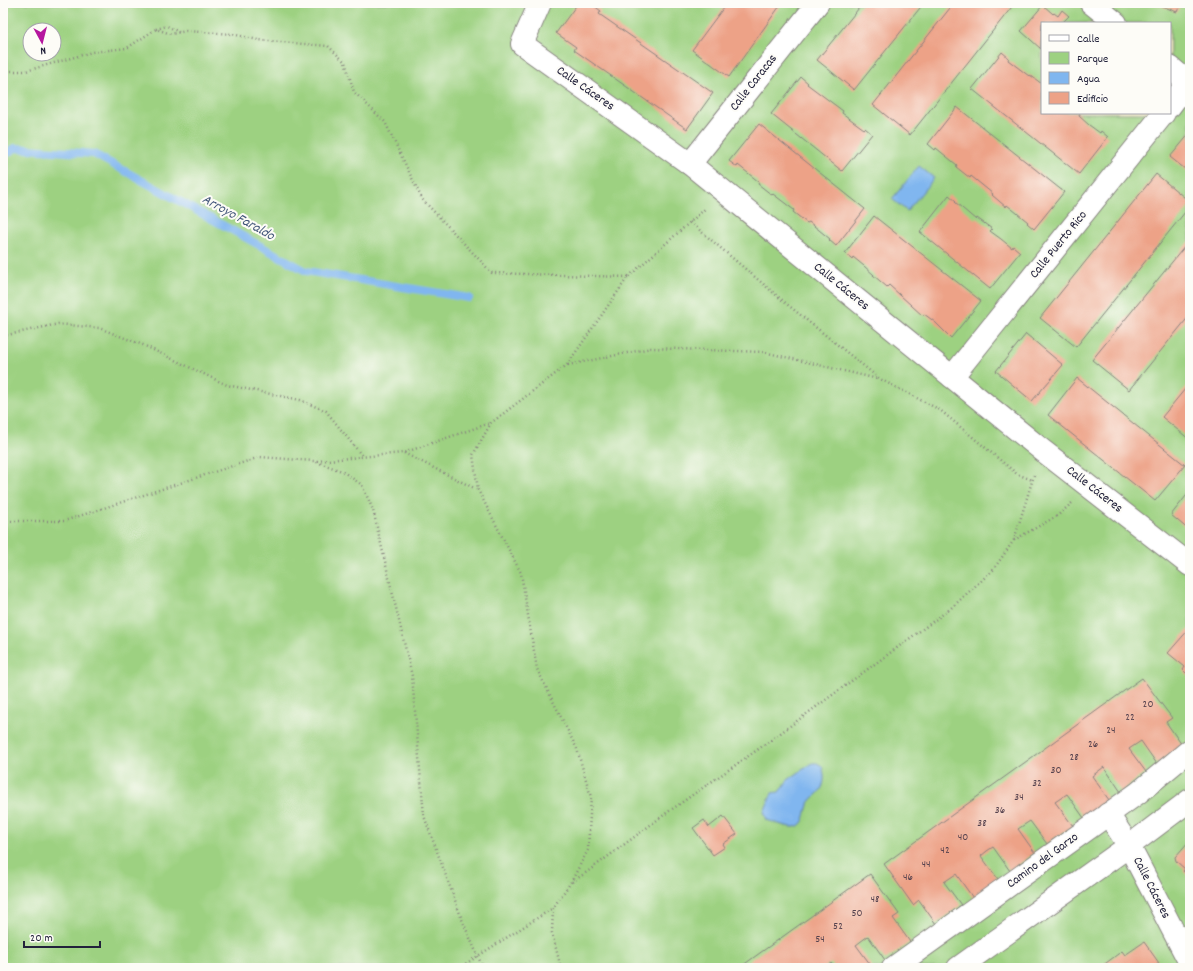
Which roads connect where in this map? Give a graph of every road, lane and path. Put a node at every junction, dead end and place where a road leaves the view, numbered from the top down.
1 (540, 3) edge
2 (818, 3) edge
3 (1091, 3) edge
4 (1115, 22) edge
5 (156, 29) junction
6 (179, 32) junction
7 (1171, 68) edge
8 (3, 71) edge
9 (1190, 82) edge
10 (1171, 105) edge
11 (1163, 114) edge
12 (690, 164) junction
13 (726, 193) junction
14 (690, 222) junction
15 (628, 277) junction
16 (3, 336) edge
17 (567, 365) junction
18 (952, 377) junction
19 (880, 379) junction
20 (491, 423) junction
21 (1042, 450) junction
22 (403, 453) junction
23 (363, 457) junction
24 (314, 461) junction
25 (1032, 480) junction
26 (478, 490) junction
27 (1098, 493) junction
28 (3, 521) edge
29 (1014, 540) junction
30 (1190, 565) edge
31 (1190, 750) edge
32 (1190, 800) edge
33 (1108, 814) junction
34 (1129, 846) junction
35 (571, 882) junction
36 (553, 908) junction
37 (478, 955) junction
38 (1190, 963) edge
39 (459, 968) edge
40 (484, 968) edge
41 (561, 968) edge
42 (893, 968) edge
43 (958, 968) edge

1 - 12 street, Calle Cáceres
2 - 12 street, Calle Caracas
3 - 4 street
5 - 6 path
5 - 6 path
5 - 8 path
6 - 15 path
7 - 9 street
9 - 10 street
11 - 18 street, Calle Puerto Rico
12 - 13 street, Calle Cáceres
13 - 14 path
13 - 18 street, Calle Cáceres
14 - 15 path
14 - 19 path
15 - 17 path
16 - 23 path
17 - 19 path
17 - 20 path
18 - 21 street, Calle Cáceres
19 - 25 path
20 - 22 path
20 - 26 path
21 - 25 path
21 - 27 street, Calle Cáceres
22 - 23 path
22 - 26 path
23 - 24 path
24 - 28 path
24 - 37 path
25 - 29 path
26 - 35 path
27 - 29 path
27 - 30 street, Calle Cáceres
29 - 35 path
31 - 33 street, Camino del Garzo
32 - 34 street
33 - 34 street, Calle Cáceres
33 - 42 street, Camino del Garzo
34 - 38 street, Calle Cáceres
34 - 43 street
35 - 36 path
36 - 37 path
36 - 41 path
37 - 39 path
37 - 40 path

